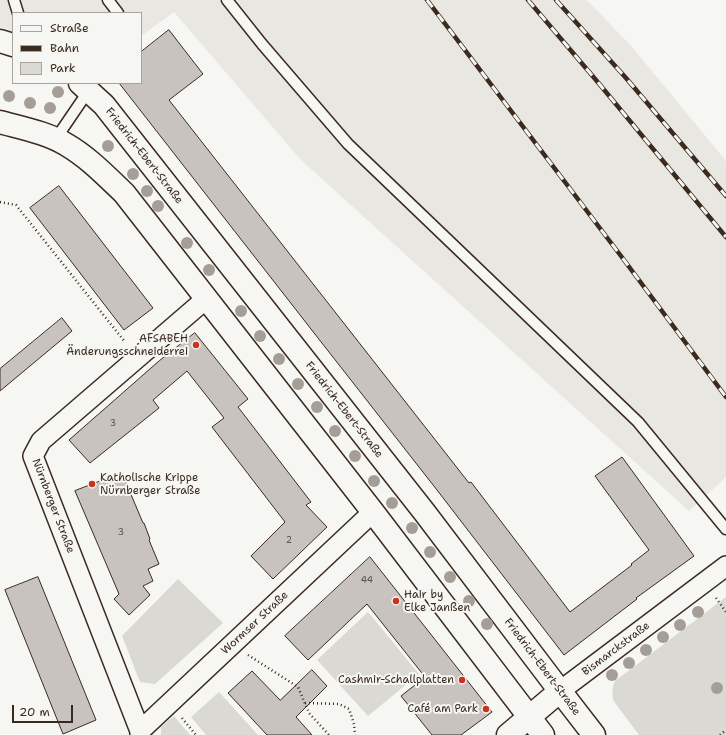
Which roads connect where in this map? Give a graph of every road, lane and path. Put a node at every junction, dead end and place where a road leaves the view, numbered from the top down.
1 (14, 0) edge
2 (108, 0) edge
3 (227, 0) edge
4 (18, 12) edge
5 (117, 12) edge
6 (0, 40) edge
7 (12, 45) edge
8 (83, 85) edge
9 (0, 122) edge
10 (55, 140) junction
11 (0, 202) edge
12 (207, 298) junction
13 (137, 358) junction
14 (374, 512) junction
15 (726, 529) edge
16 (726, 566) edge
17 (234, 643) junction
18 (560, 691) junction
19 (305, 703) junction
20 (529, 717) junction
21 (726, 730) edge
22 (140, 733) edge
23 (329, 735) edge
24 (355, 735) edge
25 (508, 735) edge
26 (543, 735) edge
27 (594, 735) edge
28 (720, 735) edge

1 - 4 lane
2 - 5 lane
3 - 15 lane
6 - 7 main road
8 - 10 lane, Friedrich-Ebert-Straße
8 - 18 main road, Friedrich-Ebert-Straße
9 - 10 main road
10 - 12 main road
11 - 13 path
12 - 13 street, Nürnberger Straße
12 - 14 main road
13 - 22 street, Nürnberger Straße
14 - 17 street, Wormser Straße
14 - 20 main road
16 - 18 street, Bismarckstraße
17 - 19 path
17 - 22 street, Wormser Straße
18 - 20 main road, Bismarckstraße
18 - 27 main road, Friedrich-Ebert-Straße
19 - 23 path
19 - 24 path
20 - 25 main road, Bismarckstraße
20 - 26 main road
21 - 28 path

